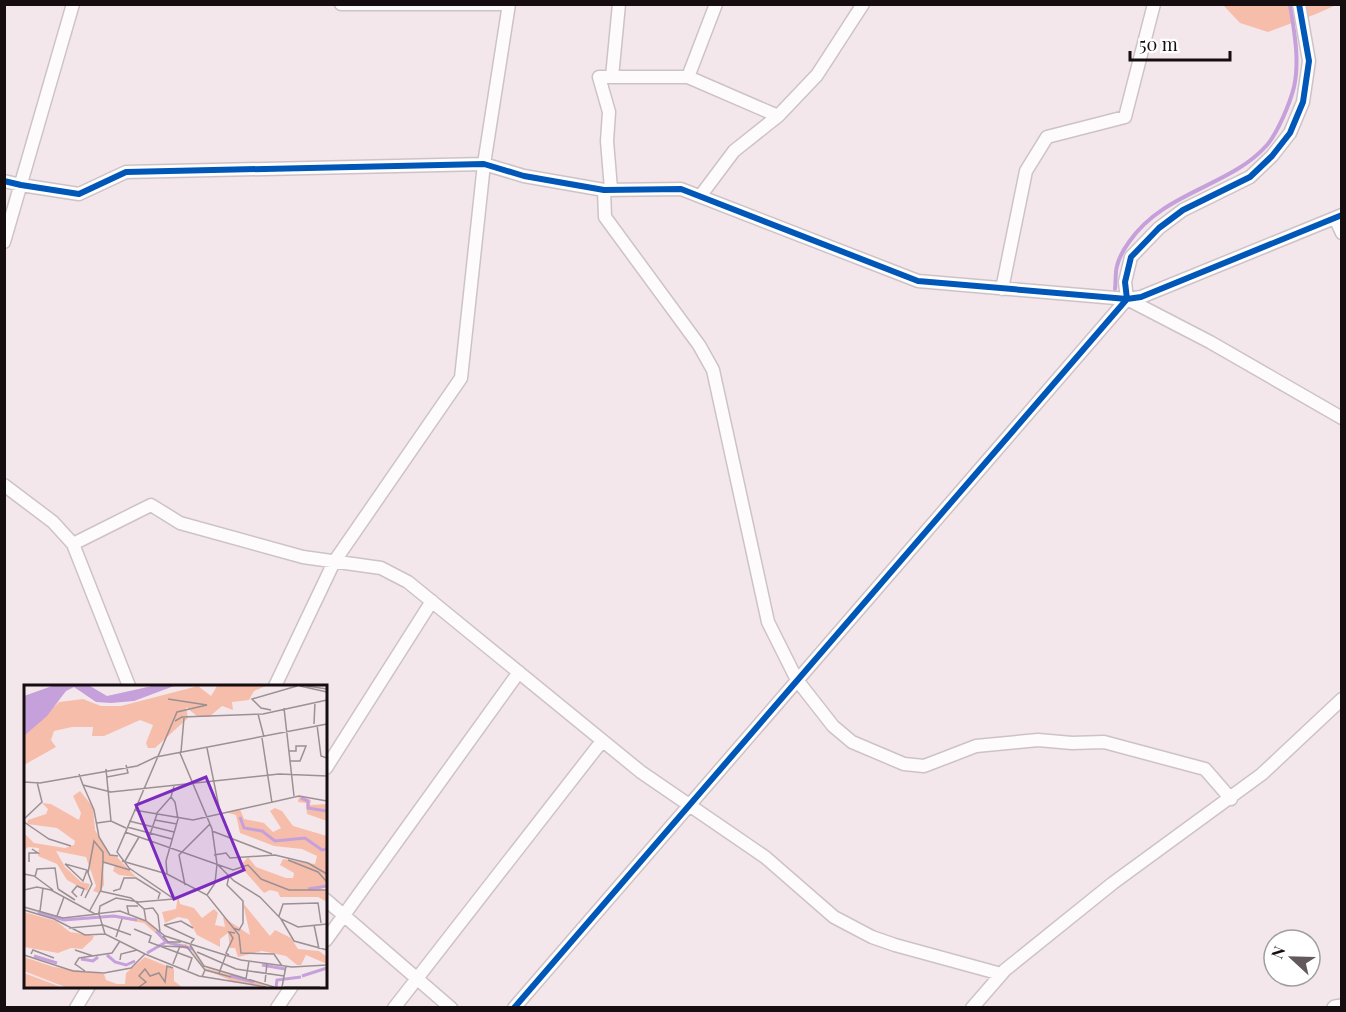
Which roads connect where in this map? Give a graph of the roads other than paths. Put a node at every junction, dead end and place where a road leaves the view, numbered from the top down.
1 (73, 4) edge
2 (341, 4) edge
3 (500, 4) edge
4 (509, 4) edge
5 (619, 4) edge
6 (716, 4) edge
7 (863, 4) edge
8 (1154, 4) edge
9 (1299, 4) edge
10 (612, 77) junction
11 (688, 77) junction
12 (778, 116) junction
13 (484, 164) junction
14 (4, 181) edge
15 (21, 185) junction
16 (608, 190) junction
17 (701, 195) junction
18 (1338, 216) edge
19 (1341, 233) edge
20 (4, 242) edge
21 (1002, 289) junction
22 (1127, 299) junction
23 (1341, 418) edge
24 (4, 485) edge
25 (73, 544) junction
26 (334, 562) junction
27 (432, 601) junction
28 (519, 672) junction
29 (797, 680) junction
30 (128, 685) edge
31 (276, 685) edge
32 (1341, 699) edge
33 (602, 741) junction
34 (327, 766) edge
35 (1231, 799) junction
36 (689, 804) junction
37 (327, 901) edge
38 (344, 915) junction
39 (327, 939) edge
40 (1001, 974) junction
41 (416, 978) junction
42 (88, 988) edge
43 (291, 988) edge
44 (1341, 1007) edge
45 (76, 1008) edge
46 (277, 1008) edge
47 (394, 1008) edge
48 (450, 1008) edge
49 (514, 1008) edge
50 (972, 1008) edge
51 (1335, 1008) edge

1 - 15 street
2 - 3 street
4 - 13 street
5 - 10 street
6 - 11 street
7 - 12 street
8 - 21 street
9 - 22 street
10 - 11 street
10 - 16 street
11 - 12 street
12 - 17 street
13 - 15 street
13 - 16 street
13 - 26 street
14 - 15 street
15 - 20 street
16 - 17 street
16 - 29 street
17 - 21 street
18 - 19 street
18 - 22 street
21 - 22 street
22 - 23 street
22 - 29 street
24 - 25 street
25 - 26 street
25 - 30 street
26 - 27 street
26 - 31 street
27 - 28 street
27 - 34 street
28 - 33 street
28 - 38 street
29 - 35 street
29 - 36 street
32 - 35 street
33 - 36 street
33 - 41 street
35 - 40 street
36 - 40 street
36 - 49 street
37 - 38 street
38 - 39 street
38 - 41 street
40 - 50 street
41 - 47 street
41 - 48 street
42 - 45 street
43 - 46 street
44 - 51 street

